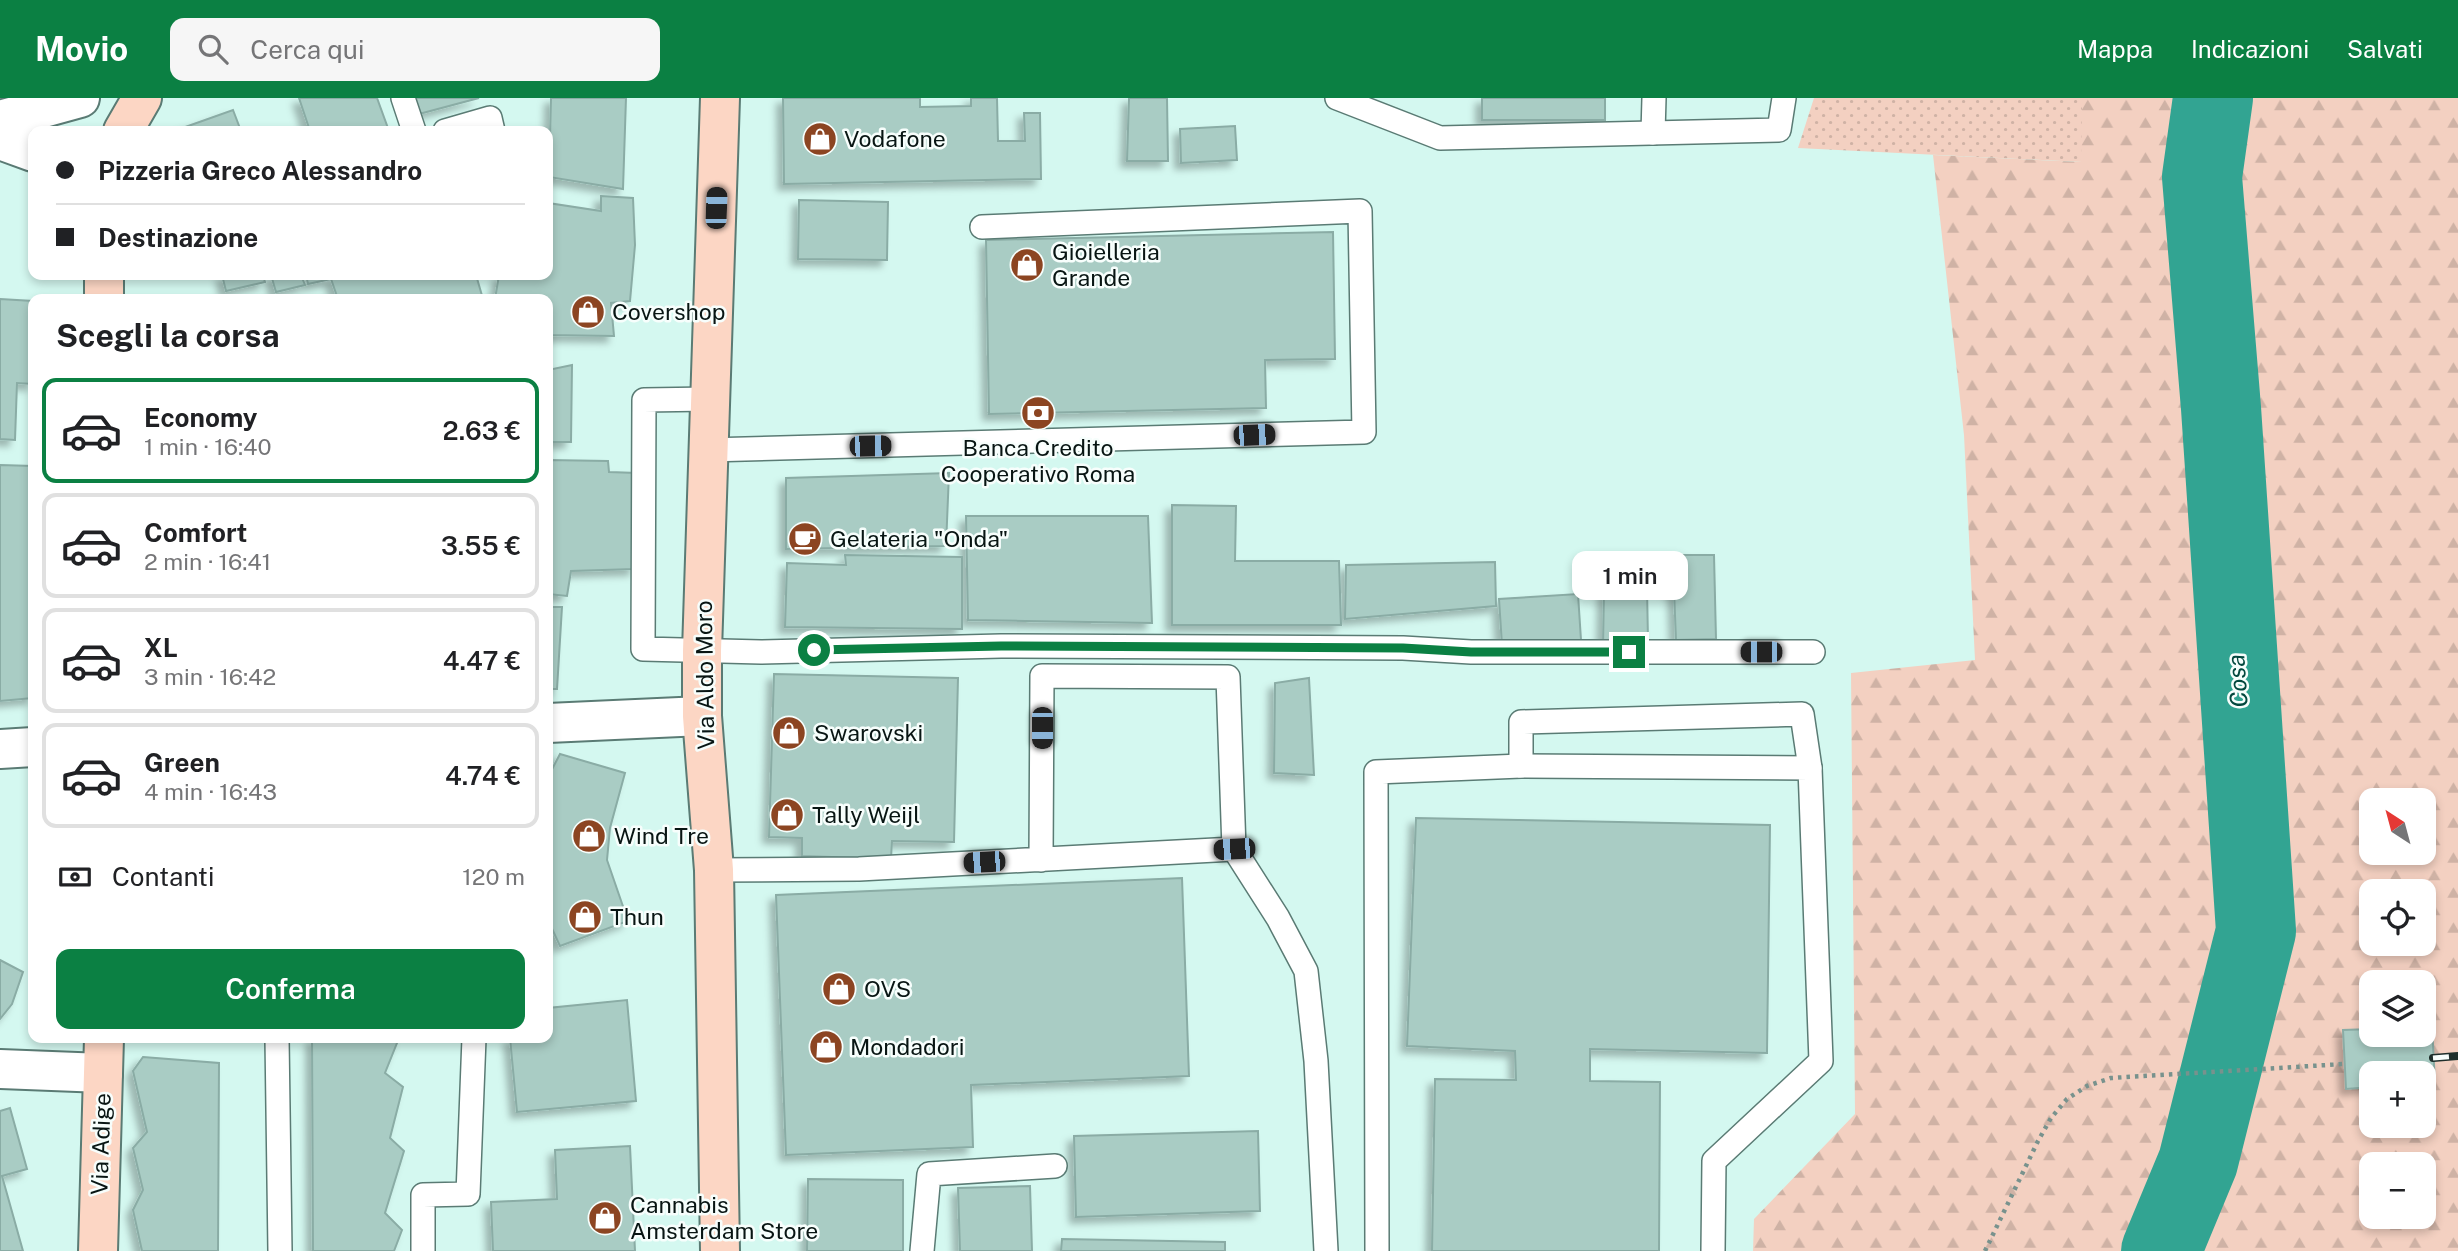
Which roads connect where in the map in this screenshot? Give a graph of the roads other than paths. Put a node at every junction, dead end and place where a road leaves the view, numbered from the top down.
1 (80, 98) edge
2 (142, 98) edge
3 (403, 98) edge
4 (720, 98) edge
5 (1337, 98) edge
6 (1654, 98) edge
7 (1784, 98) edge
8 (0, 120) edge
9 (126, 126) edge
10 (412, 126) edge
11 (462, 126) edge
12 (492, 126) edge
13 (1653, 133) junction
14 (0, 140) edge
15 (28, 150) edge
16 (982, 227) dead end
17 (710, 399) junction
18 (708, 450) junction
19 (702, 651) junction
20 (1813, 652) dead end
21 (702, 716) junction
22 (553, 723) edge
23 (28, 747) edge
24 (0, 750) edge
25 (1521, 766) junction
26 (1810, 768) junction
27 (1234, 849) junction
28 (1041, 860) junction
29 (713, 870) junction
30 (277, 1043) edge
31 (474, 1043) edge
32 (103, 1055) edge
33 (0, 1069) edge
34 (1055, 1166) dead end
35 (98, 1251) edge
36 (280, 1251) edge
37 (423, 1251) edge
38 (720, 1251) edge
39 (922, 1251) edge
40 (1326, 1251) edge
41 (1377, 1251) edge
42 (1713, 1251) edge

1 - 8 street
2 - 9 main road
3 - 10 lane
4 - 17 main road, Via Aldo Moro
5 - 13 lane
6 - 13 lane
7 - 13 lane
11 - 12 lane
14 - 15 street
16 - 18 lane
17 - 18 main road, Via Aldo Moro
17 - 19 lane
18 - 19 main road, Via Aldo Moro
19 - 20 lane
19 - 21 main road, Via Aldo Moro
21 - 22 street
21 - 29 main road, Via Aldo Moro
23 - 24 street
25 - 26 lane
25 - 26 lane
25 - 41 lane
26 - 42 lane
27 - 28 lane
27 - 28 lane
27 - 40 lane
28 - 29 lane
29 - 38 main road, Via Aldo Moro
30 - 36 lane
31 - 37 lane
32 - 33 street
32 - 35 main road, Via Adige
34 - 39 lane

